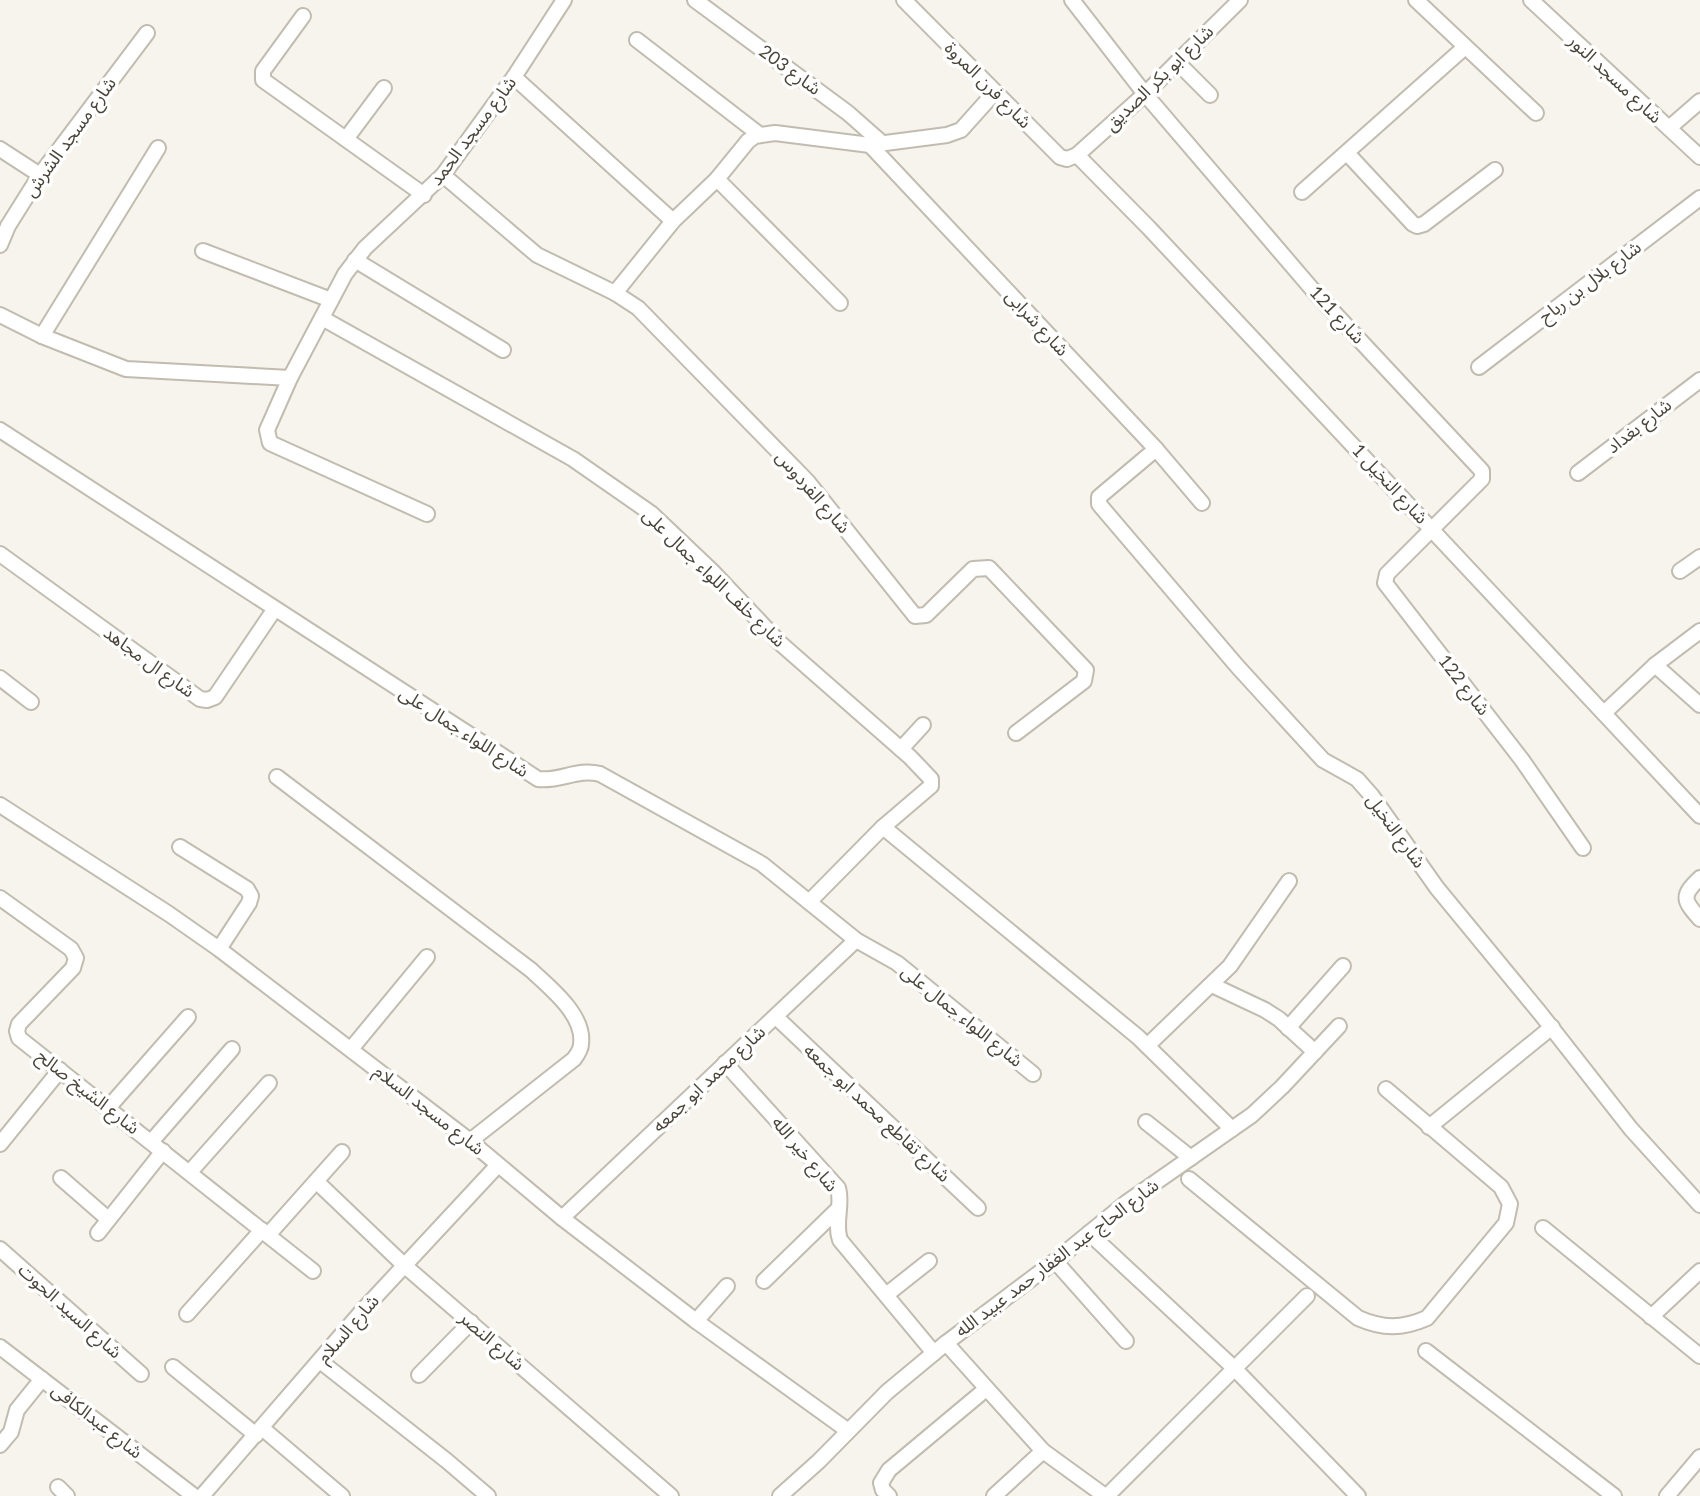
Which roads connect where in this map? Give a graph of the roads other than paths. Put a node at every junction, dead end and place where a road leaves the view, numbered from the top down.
1 (564, 0) edge
2 (695, 0) edge
3 (904, 0) edge
4 (1072, 0) edge
5 (1240, 0) edge
6 (1416, 0) edge
7 (1531, 0) edge
8 (303, 16) dead end
9 (147, 33) dead end
10 (637, 40) dead end
11 (1465, 47) junction
12 (1177, 62) junction
13 (514, 77) junction
14 (384, 88) dead end
15 (995, 92) junction
16 (1145, 94) junction
17 (1210, 95) dead end
18 (1700, 101) edge
19 (1536, 113) dead end
20 (1669, 128) junction
21 (760, 135) junction
22 (346, 139) junction
23 (876, 144) junction
24 (158, 148) dead end
25 (0, 149) edge
26 (1347, 153) junction
27 (1077, 155) junction
28 (1700, 157) edge
29 (1495, 170) dead end
30 (40, 175) junction
31 (443, 175) junction
32 (717, 179) junction
33 (1302, 191) dead end
34 (424, 195) junction
35 (1700, 198) edge
36 (673, 221) junction
37 (0, 245) edge
38 (204, 251) dead end
39 (355, 260) junction
40 (615, 293) junction
41 (331, 300) junction
42 (840, 303) dead end
43 (0, 315) edge
44 (322, 318) junction
45 (42, 336) junction
46 (503, 350) dead end
47 (1479, 366) dead end
48 (290, 378) junction
49 (1700, 380) edge
50 (0, 430) edge
51 (1156, 449) junction
52 (1578, 473) dead end
53 (1202, 503) dead end
54 (427, 514) dead end
55 (1431, 528) junction
56 (0, 554) edge
57 (1700, 557) edge
58 (1680, 571) dead end
59 (274, 610) junction
60 (1700, 631) edge
61 (1655, 665) junction
62 (0, 678) edge
63 (32, 702) dead end
64 (1700, 705) edge
65 (1604, 713) junction
66 (923, 725) dead end
67 (1016, 733) dead end
68 (901, 749) junction
69 (277, 778) dead end
70 (0, 805) edge
71 (1700, 816) edge
72 (883, 827) junction
73 (180, 847) dead end
74 (1583, 848) dead end
75 (1700, 878) edge
76 (1289, 881) dead end
77 (0, 898) edge
78 (809, 902) junction
79 (1700, 919) edge
80 (856, 940) junction
81 (219, 949) junction
82 (427, 957) dead end
83 (1343, 966) dead end
84 (1212, 985) junction
85 (188, 1017) dead end
86 (776, 1017) junction
87 (1339, 1026) dead end
88 (1552, 1027) junction
89 (1288, 1028) junction
90 (1147, 1046) junction
91 (232, 1049) dead end
92 (351, 1049) junction
93 (1315, 1052) junction
94 (725, 1063) junction
95 (60, 1070) junction
96 (1033, 1074) dead end
97 (269, 1083) dead end
98 (1386, 1090) dead end
99 (108, 1108) junction
100 (1146, 1122) dead end
101 (1429, 1127) junction
102 (1233, 1129) junction
103 (470, 1141) junction
104 (0, 1144) edge
105 (157, 1146) junction
106 (342, 1152) dead end
107 (1191, 1158) junction
108 (498, 1165) junction
109 (190, 1172) junction
110 (61, 1178) dead end
111 (1189, 1179) dead end
112 (317, 1182) junction
113 (1700, 1205) edge
114 (978, 1208) dead end
115 (838, 1209) junction
116 (562, 1218) junction
117 (108, 1219) junction
118 (1543, 1228) dead end
119 (265, 1232) junction
120 (98, 1233) dead end
121 (1088, 1233) junction
122 (0, 1250) edge
123 (929, 1261) dead end
124 (1055, 1261) junction
125 (405, 1266) junction
126 (313, 1271) dead end
127 (1700, 1271) edge
128 (764, 1281) dead end
129 (727, 1286) dead end
130 (886, 1295) junction
131 (1307, 1296) dead end
132 (187, 1314) dead end
133 (1651, 1317) junction
134 (696, 1321) junction
135 (471, 1322) junction
136 (1126, 1341) dead end
137 (0, 1347) edge
138 (940, 1348) junction
139 (1426, 1352) dead end
140 (1700, 1356) edge
141 (320, 1362) junction
142 (173, 1367) dead end
143 (1234, 1368) junction
144 (141, 1374) dead end
145 (419, 1375) dead end
146 (42, 1379) junction
147 (986, 1389) junction
148 (847, 1430) junction
149 (259, 1431) junction
150 (0, 1445) edge
151 (1042, 1451) junction
152 (1700, 1457) edge
153 (194, 1496) edge
154 (202, 1496) edge
155 (342, 1496) edge
156 (488, 1496) edge
157 (671, 1496) edge
158 (780, 1496) edge
159 (889, 1496) edge
160 (994, 1496) edge
161 (1106, 1496) edge
162 (1358, 1496) edge
163 (1614, 1496) edge
164 (1667, 1496) edge

1 - 13 street, شارع مسجد الحمد
2 - 23 street, شارع 203
3 - 15 street, شارع فرن المروة
4 - 16 street, شارع 121
5 - 12 street, شارع ابو بكر الصديق
6 - 11 street
7 - 20 street, شارع مسجد النور
8 - 22 street
9 - 30 street, شارع مسجد الشرش
10 - 21 street
11 - 19 street
11 - 26 street
12 - 16 street, شارع ابو بكر الصديق
12 - 17 street
13 - 31 street, شارع مسجد الحمد
13 - 36 street
14 - 22 street
15 - 23 street
15 - 27 street, شارع فرن المروة
16 - 27 street, شارع ابو بكر الصديق
16 - 55 street, شارع 121
18 - 20 street
20 - 28 street, شارع مسجد النور
21 - 23 street
21 - 32 street
22 - 34 street
23 - 51 street, شارع شرابى
24 - 45 street
25 - 30 street
26 - 29 street
26 - 33 street
27 - 55 street, شارع النخيل 1
30 - 37 street, شارع مسجد الشرش
31 - 34 street, شارع مسجد الحمد
31 - 40 street, شارع الفردوس
32 - 36 street
32 - 42 street
34 - 39 street, شارع مسجد الحمد
35 - 47 street, شارع بلال بن رباح
36 - 40 street
38 - 41 street
39 - 41 street, شارع مسجد الحمد
39 - 46 street
40 - 67 street, شارع الفردوس
41 - 44 street, شارع مسجد الحمد
43 - 45 street
44 - 48 street, شارع مسجد الحمد
44 - 68 street, شارع خلف اللواء جمال على
45 - 48 street
48 - 54 street, شارع مسجد الحمد
49 - 52 street, شارع بغداد
50 - 59 street, شارع اللواء جمال على
51 - 53 street, شارع شرابى
51 - 88 street, شارع النخيل
55 - 65 street, شارع النخيل 1
55 - 74 street, شارع 122
56 - 59 street, شارع ال مجاهد
57 - 58 street
59 - 78 street, شارع اللواء جمال على
60 - 61 street
61 - 64 street
61 - 65 street
62 - 63 street
65 - 71 street, شارع النخيل 1
66 - 68 street
68 - 72 street, شارع خلف اللواء جمال على
69 - 103 street
70 - 81 street, شارع مسجد السلام
72 - 78 street, شارع خلف اللواء جمال على
72 - 90 street
73 - 81 street
75 - 79 street
76 - 84 street
77 - 95 street, شارع الشيخ صالح
78 - 80 street, شارع اللواء جمال على
80 - 86 street, شارع محمد ابو جمعه
80 - 96 street, شارع اللواء جمال على
81 - 92 street, شارع مسجد السلام
82 - 92 street
83 - 89 street
84 - 89 street
84 - 90 street
85 - 99 street
86 - 94 street, شارع محمد ابو جمعه
86 - 114 street, شارع تقاطع محمد ابو جمعه
87 - 93 street, شارع الحاج عبد الغفار حمد عبيد الله
88 - 101 street
88 - 113 street, شارع النخيل
89 - 93 street
90 - 102 street
91 - 105 street
92 - 103 street, شارع مسجد السلام
93 - 102 street, شارع الحاج عبد الغفار حمد عبيد الله
94 - 115 street, شارع خير الله
94 - 116 street, شارع محمد ابو جمعه
95 - 99 street, شارع الشيخ صالح
95 - 104 street
97 - 109 street
98 - 101 street
99 - 105 street, شارع الشيخ صالح
100 - 107 street
101 - 111 street
102 - 107 street, شارع الحاج عبد الغفار حمد عبيد الله
103 - 108 street, شارع مسجد السلام
105 - 109 street, شارع الشيخ صالح
105 - 117 street
106 - 112 street
107 - 121 street, شارع الحاج عبد الغفار حمد عبيد الله
108 - 116 street, شارع مسجد السلام
108 - 125 street, شارع السلام
109 - 119 street, شارع الشيخ صالح
110 - 117 street
112 - 119 street
112 - 125 street, شارع النصر
115 - 128 street
115 - 130 street, شارع خير الله
116 - 134 street, شارع مسجد السلام
117 - 120 street
118 - 133 street
119 - 126 street, شارع الشيخ صالح
119 - 132 street
121 - 124 street, شارع الحاج عبد الغفار حمد عبيد الله
121 - 143 street
122 - 144 street, شارع السيد الحوت
123 - 130 street
124 - 136 street
124 - 138 street, شارع الحاج عبد الغفار حمد عبيد الله
125 - 135 street, شارع النصر
125 - 141 street, شارع السلام
127 - 133 street
129 - 134 street
130 - 138 street, شارع خير الله
131 - 143 street
133 - 140 street
134 - 148 street, شارع مسجد السلام
135 - 145 street
135 - 157 street, شارع النصر
137 - 146 street, شارع عبدالكافى
138 - 147 street, شارع خير الله
138 - 148 street, شارع الحاج عبد الغفار حمد عبيد الله
139 - 163 street
141 - 149 street, شارع السلام
141 - 156 street
142 - 149 street
143 - 161 street
143 - 162 street
146 - 150 street
146 - 153 street, شارع عبدالكافى
147 - 151 street, شارع خير الله
147 - 159 street
148 - 158 street, شارع الحاج عبد الغفار حمد عبيد الله
149 - 154 street, شارع السلام
149 - 155 street
151 - 160 street
151 - 161 street, شارع خير الله
152 - 164 street

